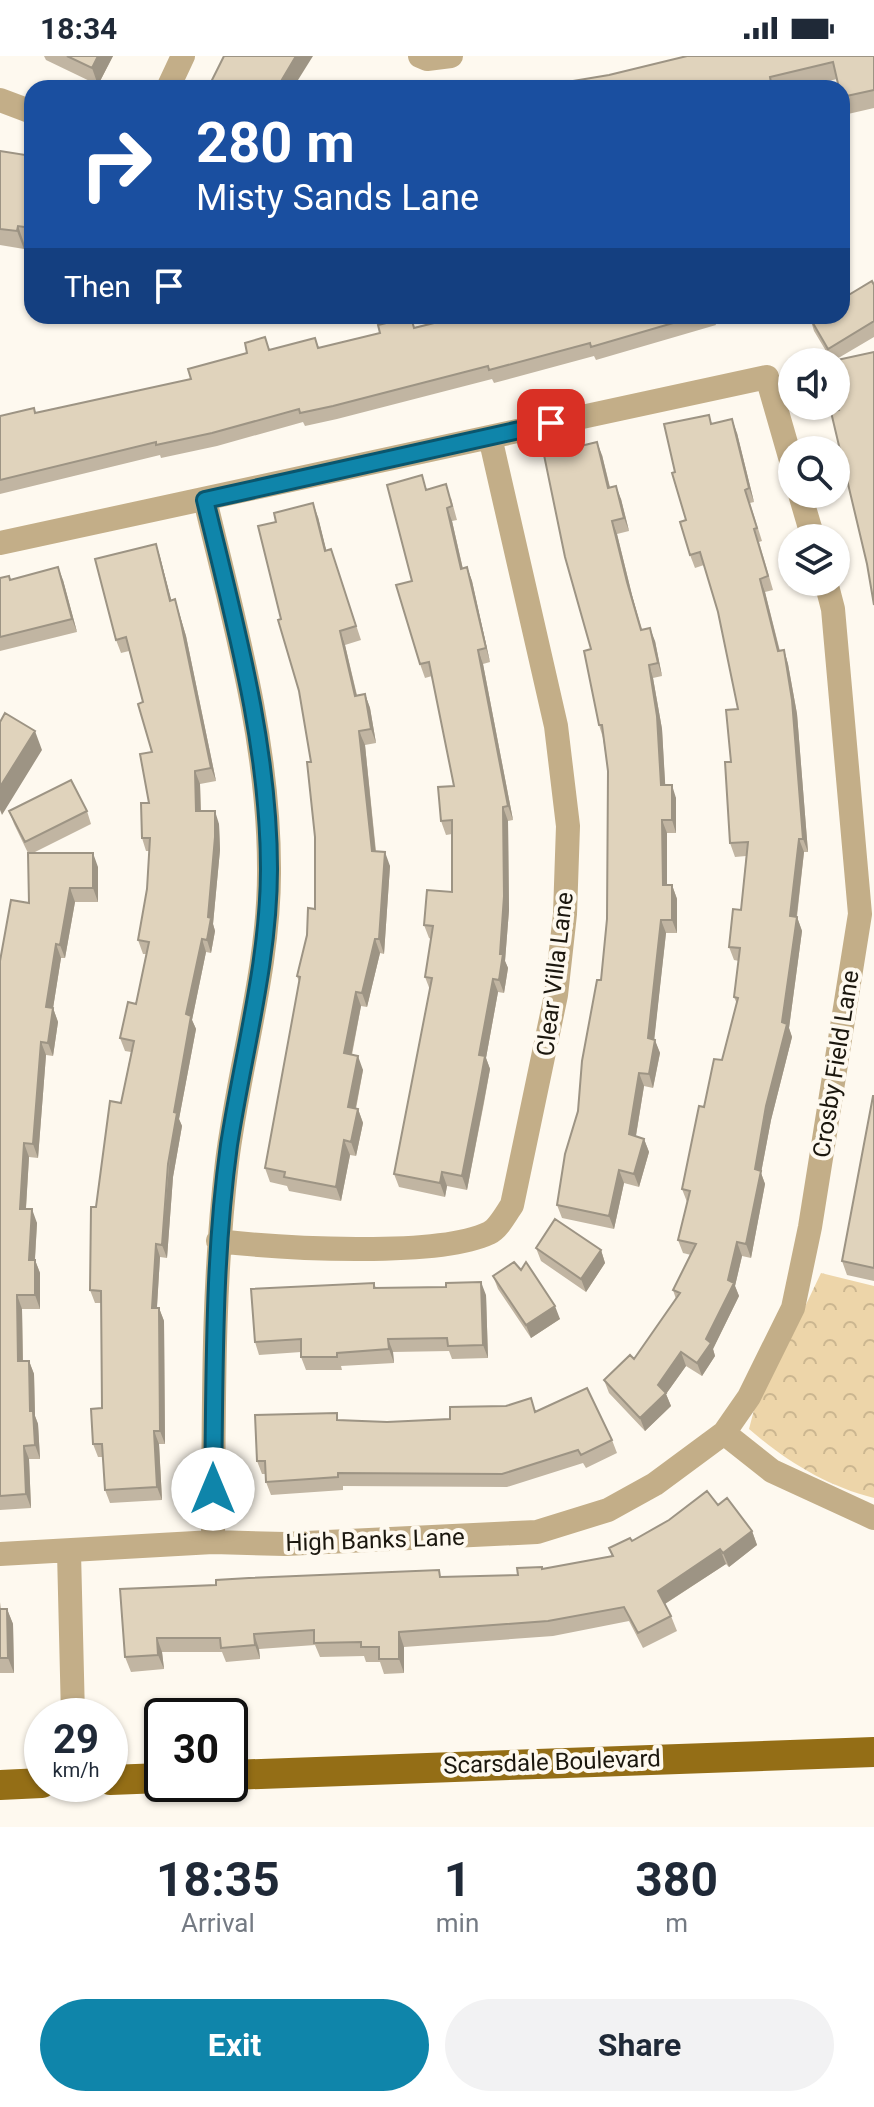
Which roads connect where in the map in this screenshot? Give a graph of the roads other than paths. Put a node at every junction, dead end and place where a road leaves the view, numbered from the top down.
1 (183, 56) edge
2 (420, 56) edge
3 (451, 56) edge
4 (172, 80) edge
5 (0, 100) edge
6 (24, 109) edge
7 (784, 436) edge
8 (490, 437) junction
9 (205, 500) junction
10 (0, 543) edge
11 (830, 596) edge
12 (218, 1241) junction
13 (724, 1433) junction
14 (874, 1518) edge
15 (213, 1542) junction
16 (69, 1552) junction
17 (0, 1554) edge
18 (73, 1698) edge
19 (874, 1752) edge
20 (248, 1774) edge
21 (24, 1784) edge
22 (0, 1785) edge

1 - 4 street
2 - 3 street
5 - 6 street
7 - 8 street
8 - 9 street
8 - 12 street, Clear Villa Lane
9 - 10 street
9 - 12 street
11 - 13 street, Crosby Field Lane
12 - 15 street
13 - 14 street
13 - 15 street, High Banks Lane
15 - 16 street, High Banks Lane
16 - 17 street, High Banks Lane
16 - 18 street
19 - 20 main road, Scarsdale Boulevard
21 - 22 main road

